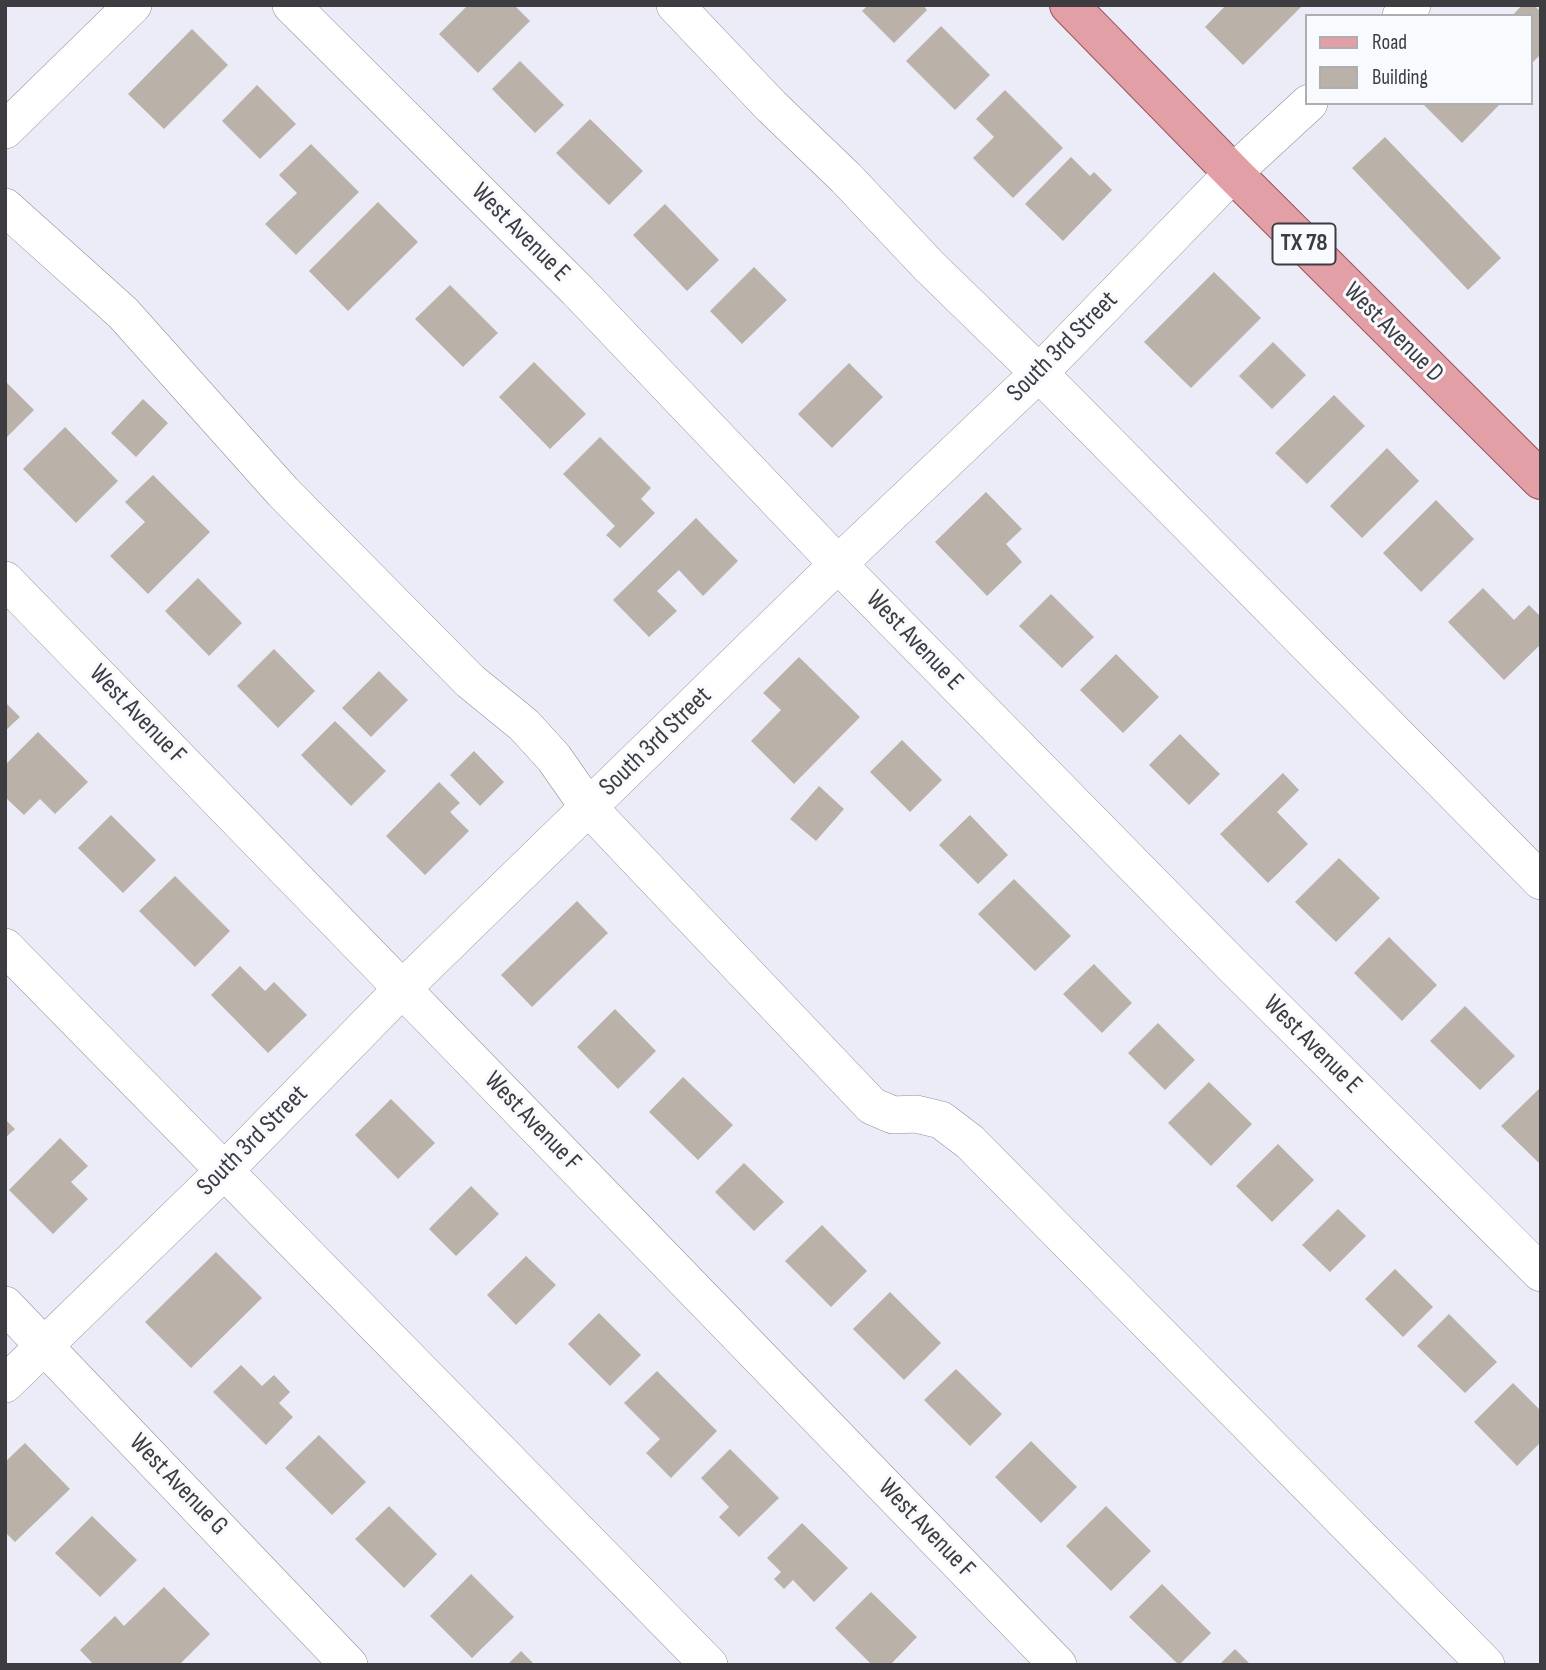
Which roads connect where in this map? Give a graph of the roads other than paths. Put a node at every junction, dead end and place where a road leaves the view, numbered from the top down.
1 (133, 5) edge
2 (291, 5) edge
3 (675, 5) edge
4 (1069, 5) edge
5 (1306, 105) edge
6 (5, 130) edge
7 (1233, 173) junction
8 (5, 207) edge
9 (1039, 373) junction
10 (1541, 480) edge
11 (838, 564) junction
12 (5, 580) edge
13 (589, 808) junction
14 (1541, 881) edge
15 (5, 947) edge
16 (404, 987) junction
17 (225, 1170) junction
18 (1541, 1273) edge
19 (5, 1305) edge
20 (44, 1345) junction
21 (5, 1384) edge
22 (349, 1665) edge
23 (709, 1665) edge
24 (1058, 1665) edge
25 (1486, 1665) edge

1 - 6 street
2 - 11 street, West Avenue E
3 - 9 street
4 - 7 main road, West Avenue D / TX 78
5 - 7 street, South 3rd Street
7 - 9 street, South 3rd Street
7 - 10 main road, West Avenue D / TX 78
8 - 13 street
9 - 11 street, South 3rd Street
9 - 14 street
11 - 13 street, South 3rd Street
11 - 18 street, West Avenue E
12 - 16 street, West Avenue F
13 - 16 street, South 3rd Street
13 - 25 street
15 - 17 street
16 - 17 street, South 3rd Street
16 - 24 street, West Avenue F
17 - 20 street, South 3rd Street
17 - 23 street
19 - 20 street, West Avenue G
20 - 21 street, South 3rd Street
20 - 22 street, West Avenue G

